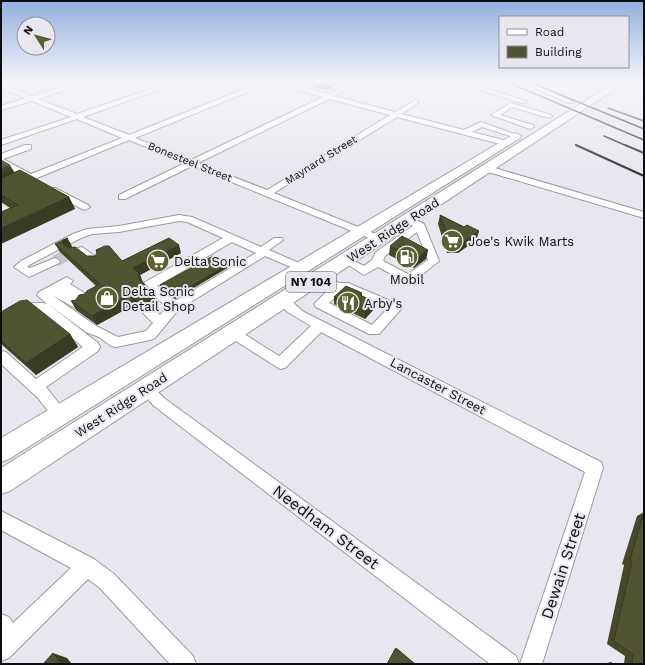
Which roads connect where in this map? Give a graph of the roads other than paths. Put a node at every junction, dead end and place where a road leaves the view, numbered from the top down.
1 (67, 112) edge
2 (89, 112) edge
3 (193, 112) edge
4 (297, 112) edge
5 (388, 112) edge
6 (399, 112) edge
7 (499, 112) edge
8 (543, 112) edge
9 (546, 112) edge
10 (555, 112) edge
11 (575, 112) edge
12 (396, 114) junction
13 (552, 114) junction
14 (77, 116) junction
15 (530, 127) junction
16 (465, 133) junction
17 (129, 138) junction
18 (510, 140) junction
19 (1, 143) edge
20 (28, 147) dead end
21 (1, 157) edge
22 (1, 160) edge
23 (192, 163) junction
24 (488, 169) junction
25 (30, 177) junction
26 (15, 182) edge
27 (267, 194) junction
28 (122, 197) dead end
29 (85, 207) dead end
30 (644, 215) edge
31 (415, 223) junction
32 (361, 232) junction
33 (232, 238) junction
34 (379, 239) junction
35 (278, 240) dead end
36 (73, 252) tunnel mouth
37 (263, 252) junction
38 (346, 260) junction
39 (55, 261) tunnel mouth
40 (95, 261) edge
41 (377, 262) junction
42 (302, 268) junction
43 (321, 276) junction
44 (338, 288) junction
45 (284, 300) junction
46 (81, 302) edge
47 (142, 306) dead end
48 (174, 307) junction
49 (5, 316) edge
50 (356, 322) junction
51 (161, 323) junction
52 (320, 325) junction
53 (233, 333) junction
54 (150, 336) junction
55 (343, 337) junction
56 (166, 351) junction
57 (1, 356) edge
58 (35, 387) junction
59 (146, 389) junction
60 (60, 415) junction
61 (1, 451) edge
62 (595, 468) joint
63 (1, 482) edge
64 (1, 520) edge
65 (87, 566) junction
66 (5, 638) edge
67 (185, 664) edge
68 (508, 664) edge
69 (532, 664) edge

1 - 14 street, Bonesteel Street
2 - 14 street
3 - 17 street
4 - 23 street
5 - 12 street
6 - 12 street, Maynard Street
7 - 15 street
8 - 13 street
9 - 13 street
10 - 13 highway, West Ridge Road / NY 104
11 - 24 highway, West Ridge Road / NY 104
12 - 16 street
12 - 27 street, Maynard Street
13 - 15 highway, West Ridge Road / NY 104
14 - 17 street, Bonesteel Street
14 - 19 street
15 - 18 highway, West Ridge Road / NY 104
16 - 18 street
16 - 18 street
17 - 23 street, Bonesteel Street
17 - 25 street
18 - 32 highway, West Ridge Road / NY 104
20 - 21 street
22 - 25 street
23 - 27 street, Bonesteel Street
23 - 28 street
24 - 30 street
24 - 31 highway, West Ridge Road / NY 104
25 - 26 street
25 - 29 street
27 - 32 street, Bonesteel Street
31 - 34 highway, West Ridge Road / NY 104
31 - 41 street
31 - 41 street
32 - 34 street, Bonesteel Street
32 - 42 highway, West Ridge Road / NY 104
33 - 37 street
33 - 39 street
33 - 48 street
34 - 38 highway, West Ridge Road / NY 104
35 - 37 street
36 - 40 street
37 - 42 street
37 - 48 street
38 - 41 street
38 - 43 highway, West Ridge Road / NY 104
42 - 56 highway, West Ridge Road / NY 104
43 - 44 street
43 - 45 highway, West Ridge Road / NY 104
44 - 50 street
44 - 50 street
45 - 52 street, Lancaster Street
45 - 53 highway, West Ridge Road / NY 104
46 - 54 street
47 - 51 street
48 - 51 street
49 - 58 street
50 - 55 street
51 - 54 street
52 - 53 street
52 - 55 street, Lancaster Street
53 - 59 highway, West Ridge Road / NY 104
54 - 56 street
55 - 62 street, Lancaster Street
56 - 60 highway, West Ridge Road / NY 104
57 - 58 street
58 - 60 street
59 - 63 highway, West Ridge Road / NY 104
59 - 68 street, Needham Street
60 - 61 highway, West Ridge Road / NY 104
62 - 69 street, Dewain Street
64 - 65 street
65 - 66 street
65 - 67 street

